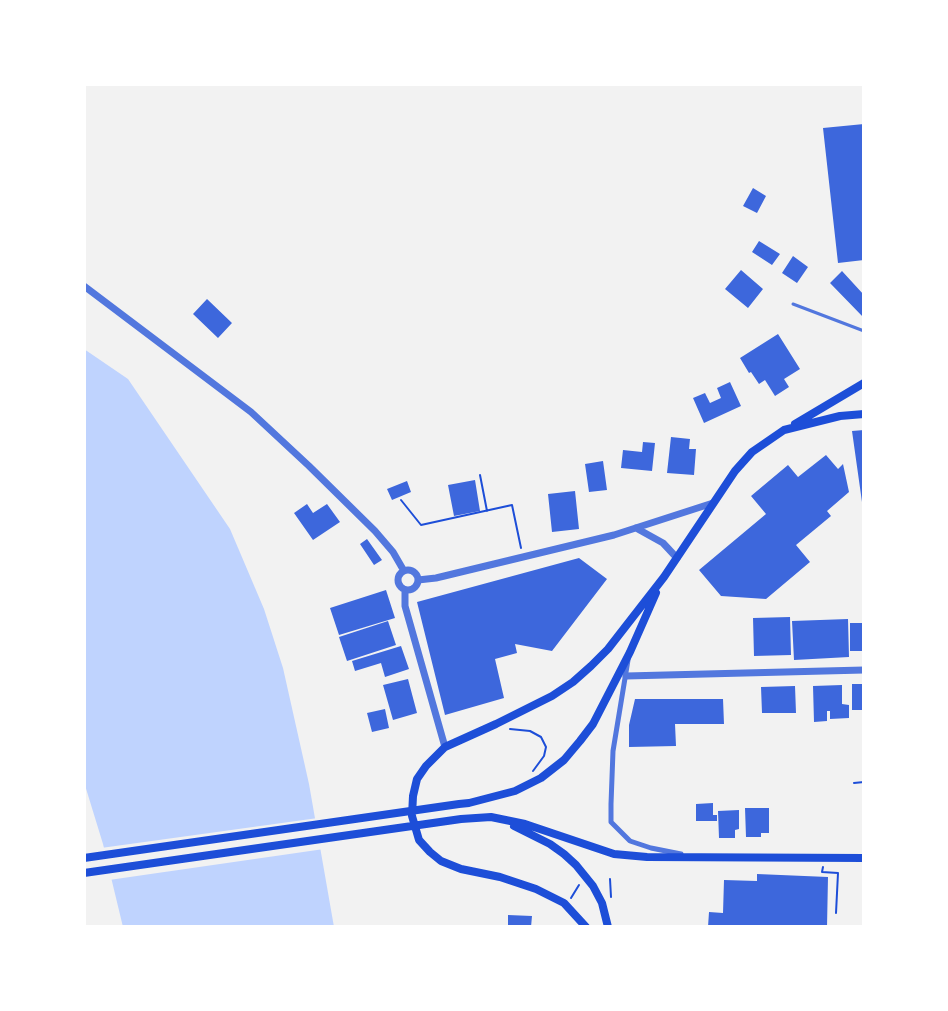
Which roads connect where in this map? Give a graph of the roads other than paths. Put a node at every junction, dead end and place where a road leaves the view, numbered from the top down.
1 (84, 286) edge
2 (793, 304) dead end
3 (864, 331) edge
4 (864, 383) edge
5 (864, 414) edge
6 (784, 430) junction
7 (713, 503) junction
8 (636, 528) junction
9 (677, 558) junction
10 (404, 571) junction
11 (664, 578) junction
12 (418, 580) junction
13 (405, 590) junction
14 (630, 652) junction
15 (864, 670) edge
16 (626, 676) junction
17 (445, 747) junction
18 (491, 817) junction
19 (698, 857) junction
20 (84, 858) edge
21 (864, 858) edge
22 (84, 873) edge
23 (586, 927) edge
24 (608, 927) edge

1 - 10 street
2 - 3 lane
4 - 6 main road
5 - 6 main road
6 - 7 main road
7 - 8 street
7 - 9 main road
8 - 9 street
8 - 12 street
9 - 11 main road
10 - 12 street
10 - 13 street
11 - 14 main road
11 - 17 main road
12 - 13 street
13 - 17 street
14 - 16 street
14 - 20 main road
15 - 16 street
16 - 19 street
17 - 23 main road
18 - 19 main road
18 - 22 main road
18 - 24 main road
19 - 21 main road

